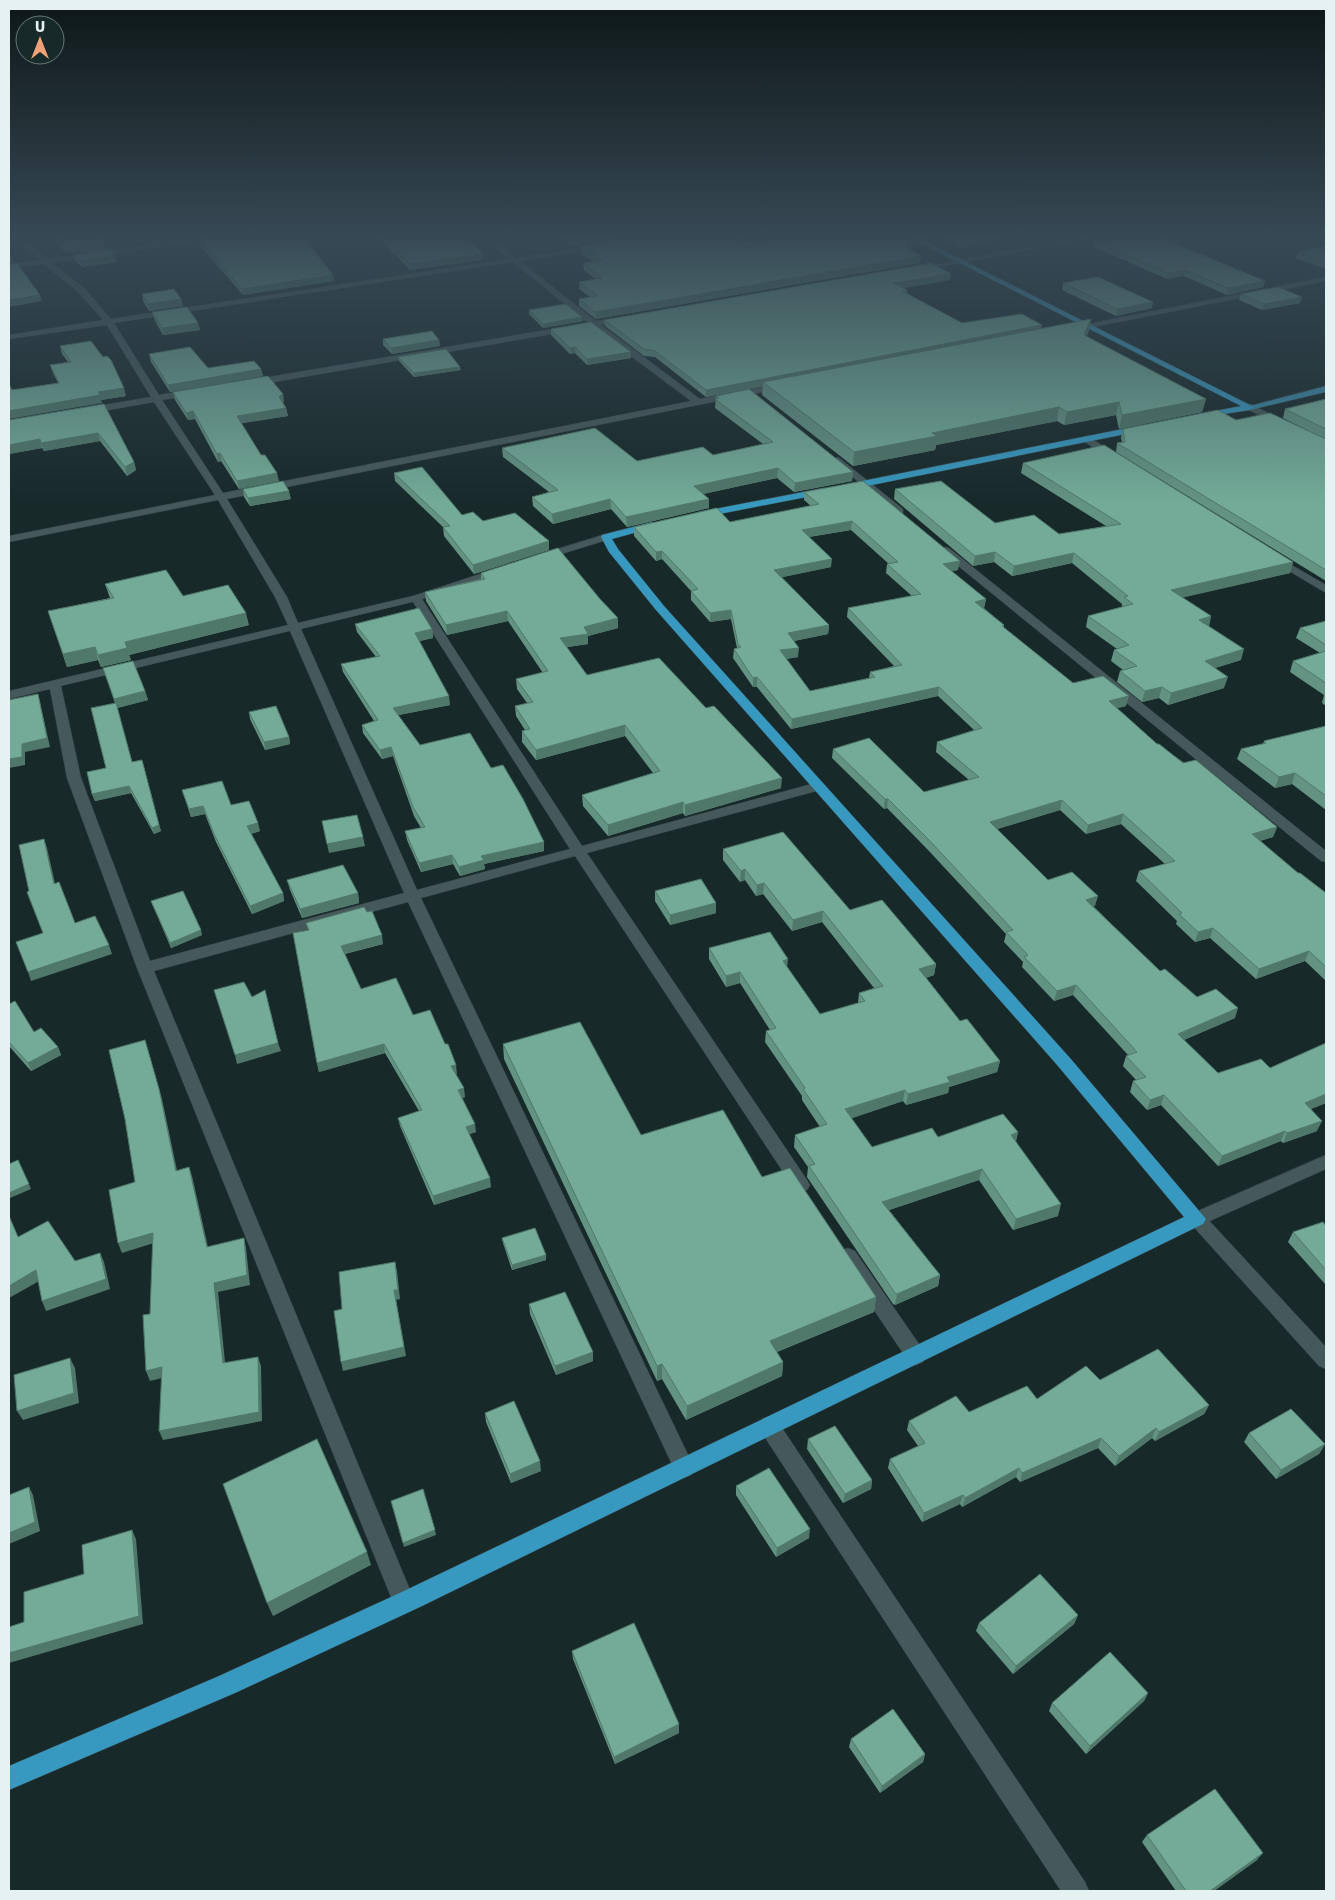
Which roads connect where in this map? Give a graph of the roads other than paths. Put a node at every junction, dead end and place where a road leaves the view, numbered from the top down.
1 (74, 328) edge
2 (113, 328) edge
3 (572, 328) edge
4 (599, 328) edge
5 (1078, 328) edge
6 (1091, 328) edge
7 (1059, 331) edge
8 (9, 338) edge
9 (242, 384) edge
10 (788, 384) edge
11 (1326, 389) edge
12 (204, 391) edge
13 (157, 399) junction
14 (698, 402) junction
15 (1250, 407) junction
16 (74, 413) edge
17 (1183, 420) edge
18 (1154, 426) edge
19 (1292, 428) edge
20 (1086, 439) junction
21 (828, 452) edge
22 (1128, 465) edge
23 (866, 483) junction
24 (221, 497) junction
25 (910, 520) edge
26 (606, 537) junction
27 (9, 539) edge
28 (939, 546) edge
29 (1268, 554) edge
30 (531, 561) edge
31 (514, 566) edge
32 (1326, 590) edge
33 (416, 598) junction
34 (294, 628) junction
35 (55, 686) junction
36 (9, 695) edge
37 (819, 786) junction
38 (579, 852) junction
39 (1326, 858) edge
40 (412, 895) junction
41 (145, 968) junction
42 (1326, 1162) edge
43 (812, 1201) edge
44 (1197, 1220) junction
45 (839, 1242) edge
46 (916, 1356) junction
47 (1326, 1360) edge
48 (769, 1426) junction
49 (684, 1468) junction
50 (404, 1602) junction
51 (9, 1778) edge
52 (1076, 1891) edge

1 - 8 street
2 - 13 street
3 - 9 street
4 - 14 street
5 - 7 street
6 - 15 highway
10 - 14 street
11 - 15 main road
12 - 13 street
13 - 16 street
13 - 24 street
14 - 24 street
15 - 17 highway
15 - 19 street
18 - 20 highway
20 - 22 street
20 - 23 highway
21 - 23 street
23 - 25 street
23 - 26 highway
24 - 27 street
24 - 34 street
26 - 30 street
26 - 37 highway
28 - 39 street
29 - 32 street
31 - 33 street
33 - 34 street
33 - 38 street
34 - 35 street
34 - 40 street
35 - 36 street
35 - 41 street
37 - 38 street
37 - 44 highway
38 - 40 street
38 - 43 street
40 - 41 street
40 - 49 street
41 - 50 street
42 - 44 street
44 - 46 highway
44 - 47 street
45 - 46 street
46 - 48 highway
48 - 49 highway
48 - 52 street
49 - 50 highway
50 - 51 highway

